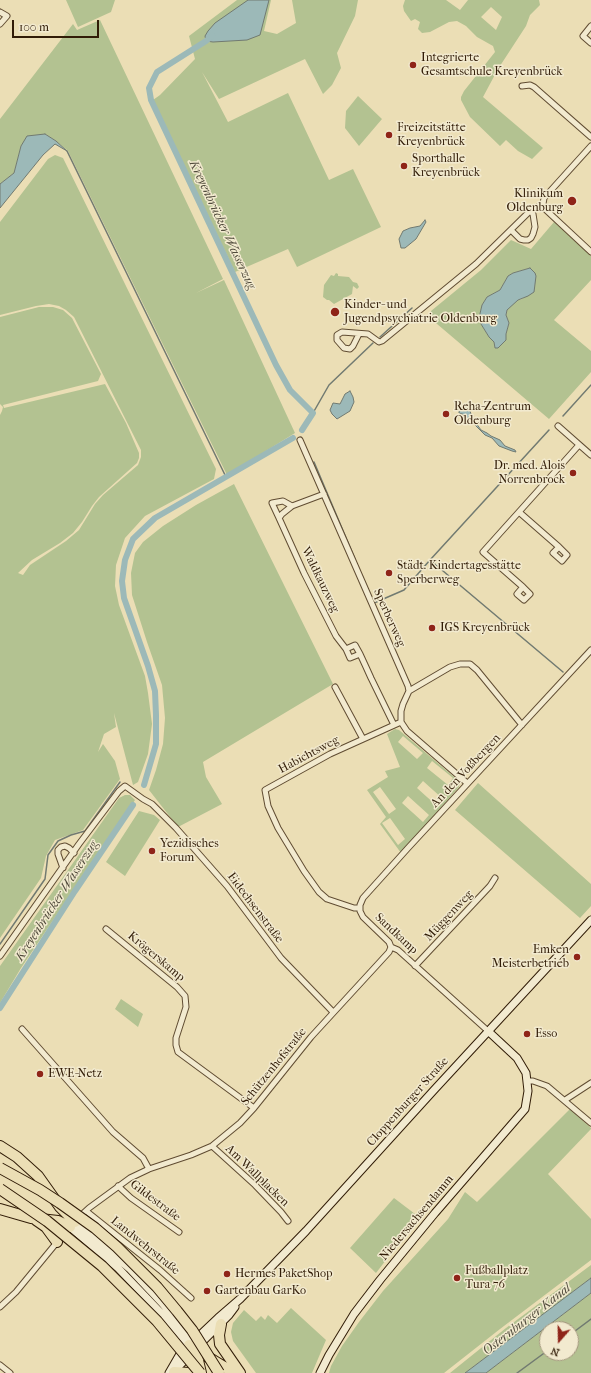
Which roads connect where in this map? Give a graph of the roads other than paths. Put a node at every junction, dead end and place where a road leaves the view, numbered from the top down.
1 (0, 12) edge
2 (0, 24) edge
3 (591, 26) edge
4 (591, 43) edge
5 (522, 86) dead end
6 (591, 137) edge
7 (591, 146) edge
8 (543, 204) junction
9 (530, 210) junction
10 (511, 230) junction
11 (591, 252) edge
12 (359, 334) dead end
13 (558, 426) dead end
14 (300, 440) dead end
15 (579, 445) junction
16 (591, 455) edge
17 (324, 494) junction
18 (292, 506) junction
19 (519, 512) junction
20 (279, 518) junction
21 (559, 547) dead end
22 (523, 587) dead end
23 (346, 649) junction
24 (591, 650) edge
25 (360, 654) junction
26 (335, 687) dead end
27 (409, 691) junction
28 (401, 722) junction
29 (394, 725) junction
30 (522, 725) junction
31 (363, 739) junction
32 (467, 783) junction
33 (265, 790) joint
34 (74, 852) junction
35 (63, 868) junction
36 (495, 878) dead end
37 (360, 908) junction
38 (591, 920) edge
39 (106, 929) dead end
40 (391, 947) junction
41 (0, 956) edge
42 (416, 966) junction
43 (333, 1012) junction
44 (22, 1029) dead end
45 (488, 1031) junction
46 (528, 1081) junction
47 (591, 1083) edge
48 (565, 1100) junction
49 (254, 1108) junction
50 (591, 1123) edge
51 (0, 1146) edge
52 (212, 1146) junction
53 (0, 1168) edge
54 (150, 1169) junction
55 (118, 1186) junction
56 (0, 1189) edge
57 (0, 1209) edge
58 (86, 1211) junction
59 (30, 1218) junction
60 (288, 1221) dead end
61 (73, 1224) junction
62 (179, 1232) dead end
63 (57, 1242) junction
64 (191, 1298) dead end
65 (240, 1299) junction
66 (0, 1307) edge
67 (221, 1324) junction
68 (193, 1346) junction
69 (0, 1365) edge
70 (172, 1372) edge
71 (10, 1373) edge
72 (189, 1373) edge
73 (201, 1373) edge
74 (219, 1373) edge
75 (234, 1373) edge
76 (240, 1373) edge
77 (320, 1373) edge

1 - 2 street
3 - 4 street
5 - 6 street
7 - 8 street
8 - 9 street
8 - 11 street
9 - 10 street
9 - 10 street
10 - 12 street
13 - 15 street
14 - 17 street, Sperberweg
15 - 16 street
15 - 19 street
17 - 18 street
17 - 27 street, Sperberweg
18 - 20 street
18 - 20 street, Waldkauzweg
19 - 21 street
19 - 22 street
20 - 23 street, Waldkauzweg
23 - 25 street
23 - 25 street
24 - 30 street, An den Voßbergen
25 - 29 street
26 - 31 street
27 - 28 street
27 - 30 street
28 - 29 street, Habichtsweg
28 - 32 street
29 - 31 street, Habichtsweg
30 - 32 street, An den Voßbergen
31 - 33 street, Habichtsweg
32 - 37 street, An den Voßbergen
33 - 37 street, Sandkamp
34 - 35 street
34 - 35 street
34 - 43 street, Eidechsenstraße
35 - 41 street
36 - 42 street, Müggenweg
37 - 40 street, Sandkamp
38 - 45 main road, Cloppenburger Straße
39 - 49 street, Krögerskamp
40 - 42 street, Sandkamp
40 - 43 street, Schützenhofstraße
42 - 45 street, Sandkamp
43 - 49 street, Schützenhofstraße
44 - 54 street
45 - 46 main road
45 - 65 main road, Cloppenburger Straße
46 - 48 street
46 - 77 main road, Niedersachsendamm
47 - 48 street
48 - 50 street
49 - 52 street, Schützenhofstraße
51 - 61 highway
52 - 54 street, Schützenhofstraße
52 - 60 street, Am Wallplacken
53 - 74 highway, bridge
54 - 55 street, Schützenhofstraße
55 - 58 street, Schützenhofstraße
55 - 62 street, Gildestraße
56 - 73 highway, bridge
57 - 59 highway
58 - 61 street, Schützenhofstraße
58 - 64 street, Landwehrstraße
59 - 61 highway
59 - 63 highway
61 - 63 street, Schützenhofstraße
61 - 68 main road
63 - 66 street, Schützenhofstraße
65 - 67 main road, Cloppenburger Straße
65 - 68 main road, Cloppenburger Straße
67 - 68 main road, Cloppenburger Straße
67 - 76 highway
68 - 70 main road, Cloppenburger Straße
68 - 73 highway
68 - 75 highway
69 - 71 street
70 - 72 highway

